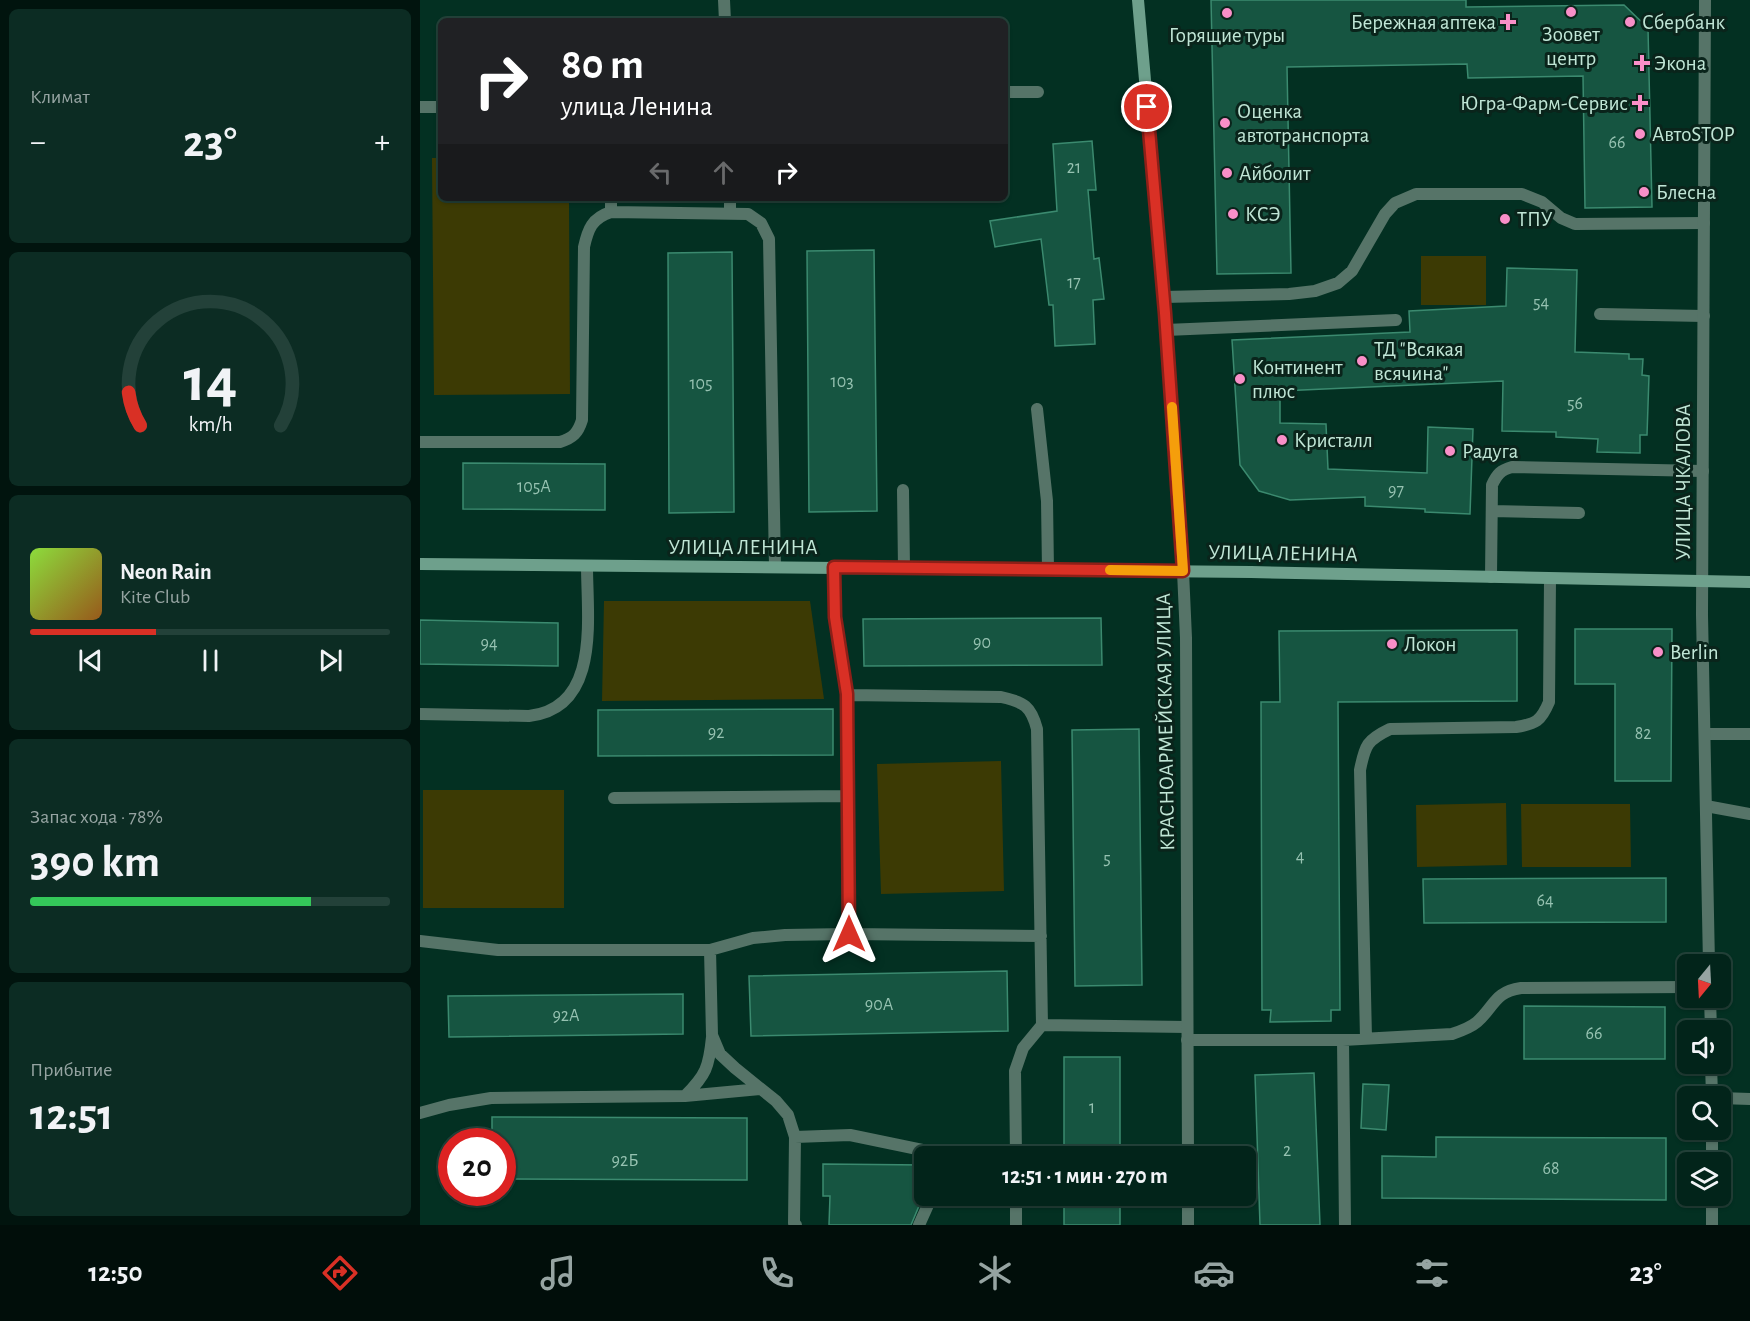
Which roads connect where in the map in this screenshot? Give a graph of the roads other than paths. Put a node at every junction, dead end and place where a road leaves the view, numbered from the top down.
1 (724, 0) edge
2 (1138, 0) edge
3 (1705, 0) edge
4 (725, 18) edge
5 (1008, 92) edge
6 (1038, 92) dead end
7 (420, 107) edge
8 (438, 107) edge
9 (611, 201) edge
10 (730, 201) edge
11 (611, 212) junction
12 (730, 212) junction
13 (1704, 223) junction
14 (1164, 297) junction
15 (1600, 314) dead end
16 (1704, 316) junction
17 (1396, 320) dead end
18 (1166, 330) junction
19 (1037, 409) dead end
20 (420, 442) edge
21 (1703, 471) junction
22 (903, 490) dead end
23 (1492, 511) junction
24 (1579, 513) dead end
25 (420, 564) edge
26 (587, 566) junction
27 (775, 567) junction
28 (834, 567) junction
29 (904, 568) junction
30 (1048, 570) junction
31 (1183, 571) junction
32 (1491, 577) junction
33 (1550, 579) junction
34 (1702, 582) junction
35 (1750, 582) edge
36 (847, 694) junction
37 (420, 714) edge
38 (1705, 734) junction
39 (1750, 734) edge
40 (848, 796) junction
41 (614, 798) dead end
42 (1706, 807) junction
43 (1750, 814) edge
44 (849, 934) junction
45 (1041, 936) junction
46 (420, 941) edge
47 (710, 950) junction
48 (1709, 954) edge
49 (1677, 987) edge
50 (1042, 1025) junction
51 (1187, 1034) junction
52 (712, 1035) junction
53 (1366, 1038) junction
54 (1343, 1040) junction
55 (760, 1089) junction
56 (685, 1096) junction
57 (1731, 1098) edge
58 (1750, 1099) edge
59 (420, 1113) edge
60 (795, 1137) junction
61 (1016, 1146) edge
62 (1188, 1146) edge
63 (914, 1148) edge
64 (928, 1206) edge
65 (1016, 1206) edge
66 (1188, 1206) edge
67 (1712, 1206) edge
68 (793, 1224) edge
69 (919, 1225) edge
70 (1016, 1225) edge
71 (1188, 1225) edge
72 (1345, 1225) edge
73 (1712, 1225) edge

1 - 4 street
2 - 14 street, КРАСНОАРМЕЙСКАЯ УЛИЦА
3 - 13 street, УЛИЦА ЧКАЛОВА
5 - 6 street
7 - 8 street
9 - 11 street
10 - 12 street
11 - 12 street
11 - 20 street
12 - 27 street
13 - 14 street
13 - 16 street, УЛИЦА ЧКАЛОВА
14 - 18 street, КРАСНОАРМЕЙСКАЯ УЛИЦА
15 - 16 street
16 - 21 street, УЛИЦА ЧКАЛОВА
17 - 18 street
18 - 31 street, КРАСНОАРМЕЙСКАЯ УЛИЦА
19 - 30 street
21 - 23 street
21 - 34 street, УЛИЦА ЧКАЛОВА
22 - 29 street
23 - 24 street
23 - 32 street
25 - 26 street, УЛИЦА ЛЕНИНА
26 - 27 street, УЛИЦА ЛЕНИНА
26 - 37 street
27 - 28 street, УЛИЦА ЛЕНИНА
28 - 29 street, УЛИЦА ЛЕНИНА
28 - 36 street
29 - 30 street, УЛИЦА ЛЕНИНА
30 - 31 street, УЛИЦА ЛЕНИНА
31 - 32 street, УЛИЦА ЛЕНИНА
31 - 51 street, КРАСНОАРМЕЙСКАЯ УЛИЦА
32 - 33 street, УЛИЦА ЛЕНИНА
33 - 34 street, УЛИЦА ЛЕНИНА
33 - 53 street
34 - 35 street, УЛИЦА ЛЕНИНА
34 - 38 street, УЛИЦА ЧКАЛОВА
36 - 40 street
36 - 45 street
38 - 39 street
38 - 42 street, УЛИЦА ЧКАЛОВА
40 - 41 street
40 - 44 street
42 - 43 street
42 - 48 street, УЛИЦА ЧКАЛОВА
44 - 45 street
44 - 47 street
45 - 50 street
46 - 47 street
47 - 52 street
49 - 53 street
50 - 51 street
50 - 61 street
51 - 54 street
51 - 62 street, КРАСНОАРМЕЙСКАЯ УЛИЦА
52 - 55 street
52 - 56 street
53 - 54 street
54 - 72 street
55 - 56 street
55 - 60 street
56 - 59 street
57 - 58 street
60 - 63 street
60 - 68 street
64 - 69 street
65 - 70 street
66 - 71 street
67 - 73 street

